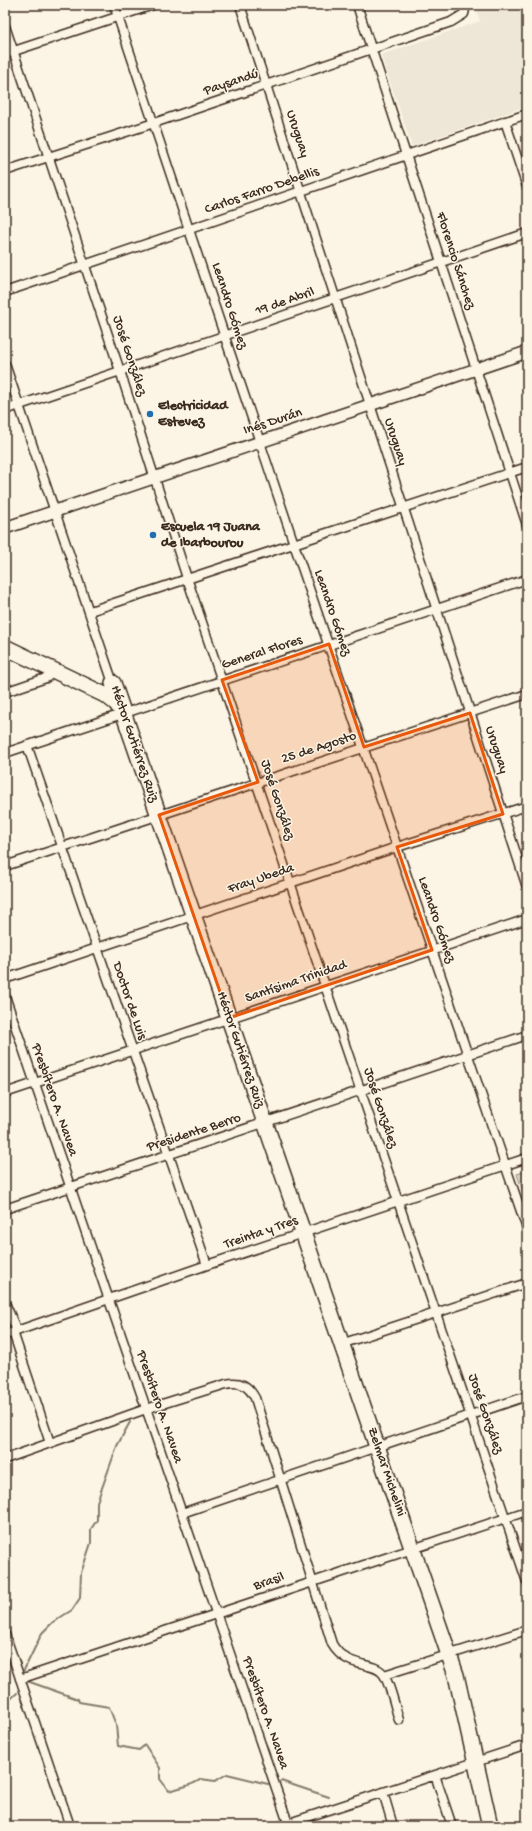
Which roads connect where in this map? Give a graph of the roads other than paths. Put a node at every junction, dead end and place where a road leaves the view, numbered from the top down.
1 (114, 5) edge
2 (153, 5) edge
3 (240, 5) edge
4 (357, 5) edge
5 (466, 5) edge
6 (118, 17) junction
7 (5, 26) edge
8 (372, 48) junction
9 (9, 52) edge
10 (267, 84) junction
11 (527, 114) edge
12 (505, 121) junction
13 (154, 124) junction
14 (408, 156) junction
15 (49, 157) junction
16 (5, 171) edge
17 (527, 187) edge
18 (302, 192) junction
19 (190, 229) junction
20 (527, 233) edge
21 (442, 262) junction
22 (85, 265) junction
23 (5, 292) edge
24 (336, 299) junction
25 (225, 336) junction
26 (527, 352) edge
27 (5, 364) edge
28 (476, 369) junction
29 (120, 371) junction
30 (18, 405) junction
31 (370, 405) junction
32 (5, 410) edge
33 (260, 442) junction
34 (527, 466) edge
35 (510, 472) junction
36 (155, 477) junction
37 (402, 507) junction
38 (54, 511) junction
39 (527, 525) edge
40 (5, 528) edge
41 (294, 544) junction
42 (187, 578) junction
43 (527, 579) edge
44 (436, 609) junction
45 (90, 611) junction
46 (329, 644) junction
47 (5, 647) edge
48 (55, 671) junction
49 (75, 679) junction
50 (222, 680) junction
51 (113, 683) junction
52 (5, 692) edge
53 (98, 692) junction
54 (527, 694) edge
55 (123, 712) junction
56 (470, 712) junction
57 (27, 745) junction
58 (364, 747) junction
59 (5, 753) edge
60 (258, 782) junction
61 (527, 806) edge
62 (502, 814) junction
63 (159, 816) junction
64 (62, 847) junction
65 (397, 847) junction
66 (5, 866) edge
67 (291, 882) junction
68 (527, 887) edge
69 (194, 915) junction
70 (527, 919) edge
71 (97, 948) junction
72 (432, 950) junction
73 (5, 979) edge
74 (326, 986) junction
75 (5, 996) edge
76 (229, 1018) junction
77 (527, 1035) edge
78 (132, 1050) junction
79 (468, 1055) junction
80 (34, 1083) junction
81 (361, 1090) junction
82 (5, 1093) edge
83 (265, 1122) junction
84 (169, 1155) junction
85 (527, 1158) edge
86 (505, 1165) junction
87 (70, 1187) junction
88 (398, 1200) junction
89 (5, 1209) edge
90 (527, 1229) edge
91 (303, 1232) junction
92 (207, 1265) junction
93 (527, 1283) edge
94 (108, 1299) junction
95 (5, 1303) edge
96 (436, 1312) junction
97 (12, 1333) edge
98 (341, 1344) junction
99 (527, 1396) edge
100 (146, 1409) junction
101 (471, 1415) junction
102 (50, 1443) junction
103 (377, 1446) junction
104 (5, 1459) edge
105 (281, 1479) junction
106 (527, 1511) edge
107 (182, 1513) junction
108 (506, 1518) junction
109 (412, 1548) junction
110 (312, 1581) junction
111 (527, 1582) edge
112 (217, 1613) junction
113 (527, 1630) edge
114 (5, 1634) edge
115 (449, 1655) junction
116 (384, 1675) junction
117 (20, 1679) junction
118 (400, 1720) dead end
119 (527, 1745) edge
120 (475, 1761) junction
121 (435, 1774) junction
122 (383, 1792) junction
123 (289, 1824) edge
124 (70, 1826) edge
125 (280, 1826) edge
126 (393, 1826) edge
127 (452, 1826) edge
128 (490, 1826) edge

1 - 6 street, Leandro Gómez
2 - 6 street
3 - 10 street, Uruguay
4 - 8 street, Florencio Sánchez
5 - 8 street, Paysandú
6 - 9 street
6 - 13 street, Leandro Gómez
7 - 9 street, José González
8 - 10 street, Paysandú
8 - 14 street, Florencio Sánchez
9 - 15 street, José González
10 - 13 street, Paysandú
10 - 18 street, Uruguay
11 - 12 street, Carlos Farro Debellis
12 - 14 street, Carlos Farro Debellis
12 - 17 street
13 - 15 street, Paysandú
13 - 19 street, Leandro Gómez
14 - 18 street, Carlos Farro Debellis
14 - 21 street, Florencio Sánchez
15 - 16 street, Paysandú
15 - 22 street, José González
18 - 19 street, Carlos Farro Debellis
18 - 24 street, Uruguay
19 - 22 street, Carlos Farro Debellis
19 - 25 street, Leandro Gómez
20 - 21 street, 19 de Abril
21 - 24 street, 19 de Abril
21 - 28 street, Florencio Sánchez
22 - 23 street, Carlos Farro Debellis
22 - 29 street, José González
24 - 25 street, 19 de Abril
24 - 31 street, Uruguay
25 - 29 street, 19 de Abril
25 - 33 street, Leandro Gómez
26 - 28 street, Inés Durán
27 - 30 street, Héctor Gutiérrez Ruiz
28 - 31 street, Inés Durán
28 - 35 street, Florencio Sánchez
29 - 30 street, 19 de Abril
29 - 36 street, José González
30 - 32 street, 19 de Abril
30 - 38 street, Héctor Gutiérrez Ruiz
31 - 33 street, Inés Durán
31 - 37 street, Uruguay
33 - 36 street, Inés Durán
33 - 41 street, Leandro Gómez
34 - 35 street
35 - 37 street
35 - 39 street, Florencio Sánchez
36 - 38 street, Inés Durán
36 - 42 street, José González
37 - 41 street
37 - 44 street, Uruguay
38 - 40 street, Inés Durán
38 - 45 street, Héctor Gutiérrez Ruiz
41 - 42 street
41 - 46 street, Leandro Gómez
42 - 45 street
42 - 50 street, José González
43 - 44 street, General Flores
44 - 46 street, General Flores
44 - 56 street, Uruguay
45 - 51 street, Héctor Gutiérrez Ruiz
46 - 50 street, General Flores
46 - 58 street, Leandro Gómez
47 - 48 highway
48 - 49 highway
48 - 52 street
49 - 51 highway
49 - 53 highway
50 - 55 street, General Flores
50 - 60 street, José González
51 - 53 highway
51 - 55 highway, Héctor Gutiérrez Ruiz
53 - 55 highway
54 - 56 street, 25 de Agosto
55 - 57 street, General Flores
55 - 63 highway, Héctor Gutiérrez Ruiz
56 - 58 street, 25 de Agosto
56 - 62 street, Uruguay
57 - 59 street, General Flores
57 - 64 street, Doctor de Luis
58 - 60 street, 25 de Agosto
58 - 65 street, Leandro Gómez
60 - 63 street, 25 de Agosto
60 - 67 street, José González
61 - 62 street, Fray Ubeda
62 - 65 street, Fray Ubeda
62 - 68 street, Uruguay
63 - 64 street, 25 de Agosto
63 - 69 highway, Héctor Gutiérrez Ruiz
64 - 66 street, 25 de Agosto
64 - 71 street, Doctor de Luis
65 - 67 street, Fray Ubeda
65 - 72 street, Leandro Gómez
67 - 69 street, Fray Ubeda
67 - 74 street, José González
69 - 71 street, Fray Ubeda
69 - 76 highway, Héctor Gutiérrez Ruiz
70 - 72 street, Santísima Trinidad
71 - 73 street, Fray Ubeda
71 - 78 street, Doctor de Luis
72 - 74 street, Santísima Trinidad
72 - 79 street, Leandro Gómez
74 - 76 street, Santísima Trinidad
74 - 81 street, José González
75 - 80 street, Presbítero A. Navea
76 - 78 street, Santísima Trinidad
76 - 83 highway, Héctor Gutiérrez Ruiz
77 - 79 street, Presidente Berro
78 - 80 street, Santísima Trinidad
78 - 84 street, Doctor de Luis
79 - 81 street, Presidente Berro
79 - 86 street, Leandro Gómez
80 - 82 street, Santísima Trinidad
80 - 87 street, Presbítero A. Navea
81 - 83 street, Presidente Berro
81 - 88 street, José González
83 - 84 street, Presidente Berro
83 - 91 highway, Zelmar Michelini
84 - 87 street, Presidente Berro
84 - 92 street, Doctor de Luis
85 - 86 street, Treinta y Tres
86 - 88 street, Treinta y Tres
86 - 90 street, Leandro Gómez
87 - 89 street, Presidente Berro
87 - 94 street, Presbítero A. Navea
88 - 91 street, Treinta y Tres
88 - 96 street, José González
91 - 92 street, Treinta y Tres
91 - 98 highway, Zelmar Michelini
92 - 94 street, Treinta y Tres
93 - 96 street
94 - 97 street, Treinta y Tres
94 - 100 street, Presbítero A. Navea
95 - 97 street
96 - 98 street
96 - 101 street, José González
97 - 102 street
98 - 103 highway, Zelmar Michelini
99 - 101 street
100 - 102 street
100 - 105 street
100 - 107 street, Presbítero A. Navea
101 - 103 street
101 - 108 street, José González
102 - 104 street
103 - 105 street
103 - 109 highway, Zelmar Michelini
105 - 107 street
105 - 110 street
106 - 108 street, Brasil
107 - 112 street, Presbítero A. Navea
108 - 109 street, Brasil
108 - 111 street, José González
109 - 110 street, Brasil
109 - 115 highway, Zelmar Michelini
110 - 112 street, Brasil
110 - 116 street
112 - 117 street, Brasil
112 - 123 street, Presbítero A. Navea
113 - 115 street
114 - 117 street
115 - 116 street
115 - 120 highway, Zelmar Michelini
116 - 118 street
117 - 124 street
119 - 120 street
120 - 121 street
120 - 128 highway, Zelmar Michelini
121 - 122 street
121 - 127 street
122 - 123 street
122 - 126 street
123 - 125 street

